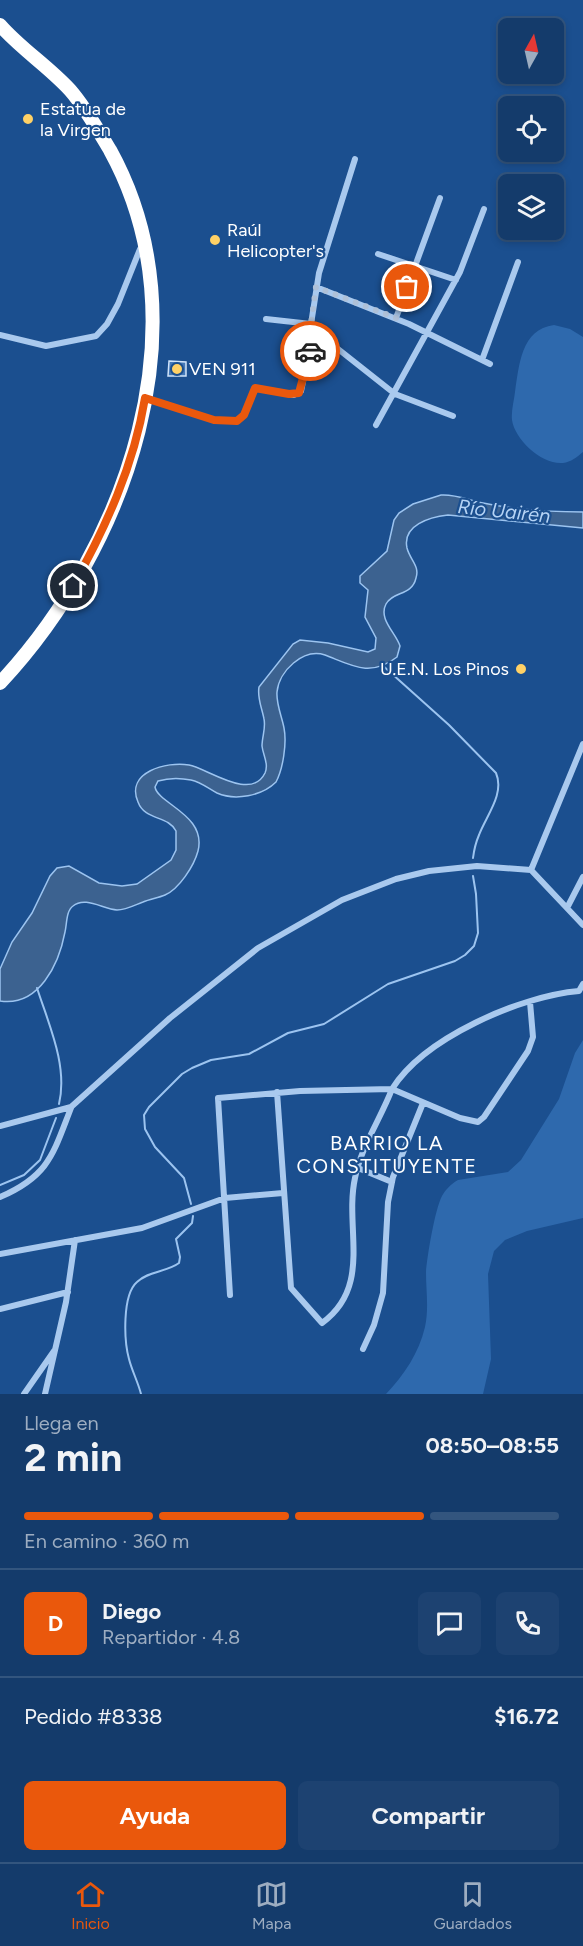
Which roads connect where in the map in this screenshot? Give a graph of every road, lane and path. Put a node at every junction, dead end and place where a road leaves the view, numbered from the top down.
1 (0, 25) edge
2 (355, 159) dead end
3 (440, 198) dead end
4 (484, 209) dead end
5 (143, 237) junction
6 (378, 254) dead end
7 (518, 262) dead end
8 (414, 266) junction
9 (456, 280) junction
10 (316, 287) junction
11 (396, 318) junction
12 (266, 319) dead end
13 (313, 327) junction
14 (428, 332) junction
15 (0, 335) edge
16 (482, 360) junction
17 (490, 364) dead end
18 (393, 393) junction
19 (145, 398) junction
20 (453, 416) dead end
21 (376, 425) dead end
22 (0, 683) edge
23 (583, 744) edge
24 (531, 870) junction
25 (583, 877) edge
26 (567, 908) junction
27 (583, 925) edge
28 (583, 984) edge
29 (530, 1002) junction
30 (392, 1089) junction
31 (277, 1092) junction
32 (423, 1103) junction
33 (71, 1107) junction
34 (0, 1126) edge
35 (358, 1168) junction
36 (392, 1182) junction
37 (283, 1193) junction
38 (0, 1197) edge
39 (225, 1198) junction
40 (75, 1240) junction
41 (0, 1254) edge
42 (68, 1292) junction
43 (230, 1295) dead end
44 (0, 1309) edge
45 (56, 1348) junction
46 (363, 1349) dead end
47 (24, 1394) edge
48 (45, 1394) edge

1 - 5 highway
2 - 10 street
3 - 8 street
4 - 9 street
5 - 15 street
5 - 19 highway
6 - 8 street
7 - 16 street
8 - 9 street
8 - 11 street
9 - 14 street
10 - 11 street
10 - 13 street
11 - 14 street
12 - 13 street
13 - 18 street
13 - 19 street
14 - 16 street
14 - 18 street
16 - 17 street
18 - 20 street
18 - 21 street
19 - 22 highway
23 - 24 street
24 - 26 street
24 - 33 street
25 - 26 street
26 - 27 street
28 - 29 street
29 - 30 street
29 - 32 street
30 - 31 street
30 - 32 street
30 - 35 street
31 - 37 street
31 - 39 street
32 - 36 street
33 - 34 street
33 - 38 street
35 - 36 street
35 - 37 street
36 - 46 street
37 - 39 street
39 - 40 street
39 - 43 street
40 - 41 street
40 - 42 street
42 - 44 street
42 - 45 street
45 - 47 street
45 - 48 street

